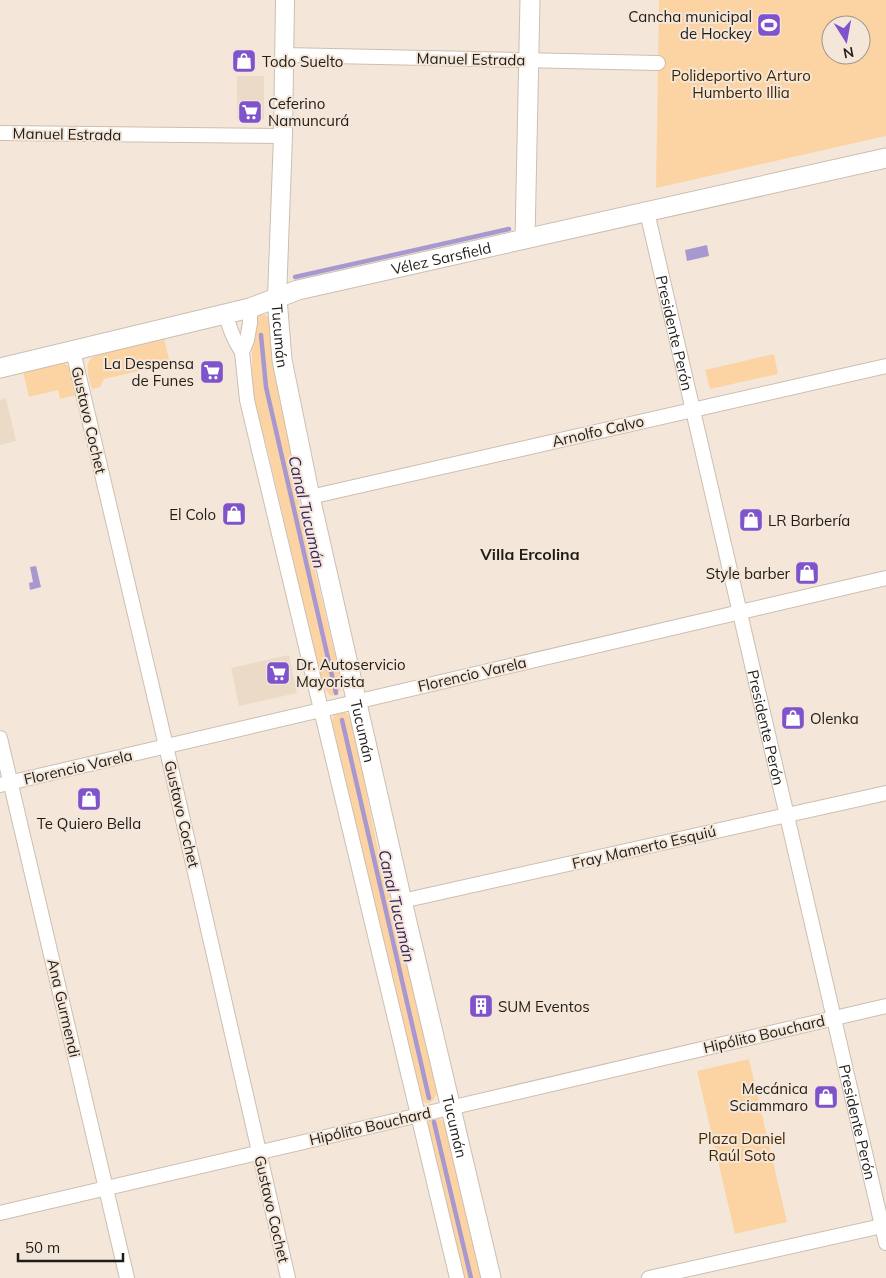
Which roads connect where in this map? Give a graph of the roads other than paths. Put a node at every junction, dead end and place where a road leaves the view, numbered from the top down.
1 (285, 0) edge
2 (530, 0) edge
3 (284, 55) junction
4 (529, 60) junction
5 (658, 63) dead end
6 (0, 133) edge
7 (283, 136) junction
8 (886, 158) edge
9 (647, 212) junction
10 (525, 239) junction
11 (277, 298) junction
12 (250, 308) junction
13 (226, 314) junction
14 (72, 350) junction
15 (242, 352) junction
16 (886, 366) edge
17 (0, 368) edge
18 (693, 410) junction
19 (310, 497) junction
20 (886, 578) edge
21 (740, 612) junction
22 (357, 701) junction
23 (321, 710) junction
24 (0, 738) edge
25 (166, 746) junction
26 (5, 784) edge
27 (886, 793) edge
28 (787, 816) junction
29 (402, 901) junction
30 (886, 1006) edge
31 (834, 1018) junction
32 (450, 1107) junction
33 (419, 1114) junction
34 (259, 1152) junction
35 (106, 1188) junction
36 (0, 1213) edge
37 (884, 1226) edge
38 (886, 1243) edge
39 (127, 1278) edge
40 (288, 1278) edge
41 (458, 1278) edge
42 (491, 1278) edge
43 (649, 1278) edge

1 - 3 street, Tucumán
2 - 4 main road
3 - 4 street, Manuel Estrada
3 - 7 street, Tucumán
4 - 5 street, Manuel Estrada
4 - 10 main road
6 - 7 street, Manuel Estrada
7 - 11 street, Tucumán
8 - 9 main road, Vélez Sarsfield
9 - 10 main road, Vélez Sarsfield
9 - 18 street, Presidente Perón
10 - 11 main road, Vélez Sarsfield
11 - 12 main road, Vélez Sarsfield
11 - 19 main road, Tucumán
12 - 13 main road, Vélez Sarsfield
12 - 15 street, Tucumán
13 - 14 main road, Vélez Sarsfield
13 - 15 street, Tucumán
14 - 17 main road, Vélez Sarsfield
14 - 25 street, Gustavo Cochet
15 - 23 street, Tucumán
16 - 18 street, Arnolfo Calvo
18 - 19 street, Arnolfo Calvo
18 - 21 street, Presidente Perón
19 - 22 main road, Tucumán
20 - 21 street, Florencio Varela
21 - 22 street, Florencio Varela
21 - 28 street, Presidente Perón
22 - 23 street, Florencio Varela
22 - 29 main road, Tucumán
23 - 25 street, Florencio Varela
23 - 33 street, Tucumán
24 - 26 street, Ana Gurmendi
25 - 26 street, Florencio Varela
25 - 34 street, Gustavo Cochet
26 - 35 street, Ana Gurmendi
27 - 28 street, Fray Mamerto Esquiú
28 - 29 street, Fray Mamerto Esquiú
28 - 31 street, Presidente Perón
29 - 32 main road, Tucumán
30 - 31 street, Hipólito Bouchard
31 - 32 street, Hipólito Bouchard
31 - 37 street, Presidente Perón
32 - 33 street, Hipólito Bouchard
32 - 42 main road, Tucumán
33 - 34 street, Hipólito Bouchard
33 - 41 street, Tucumán
34 - 35 street, Hipólito Bouchard
34 - 40 street, Gustavo Cochet
35 - 36 street, Hipólito Bouchard
35 - 39 street, Ana Gurmendi
37 - 38 street, Presidente Perón
37 - 43 street

